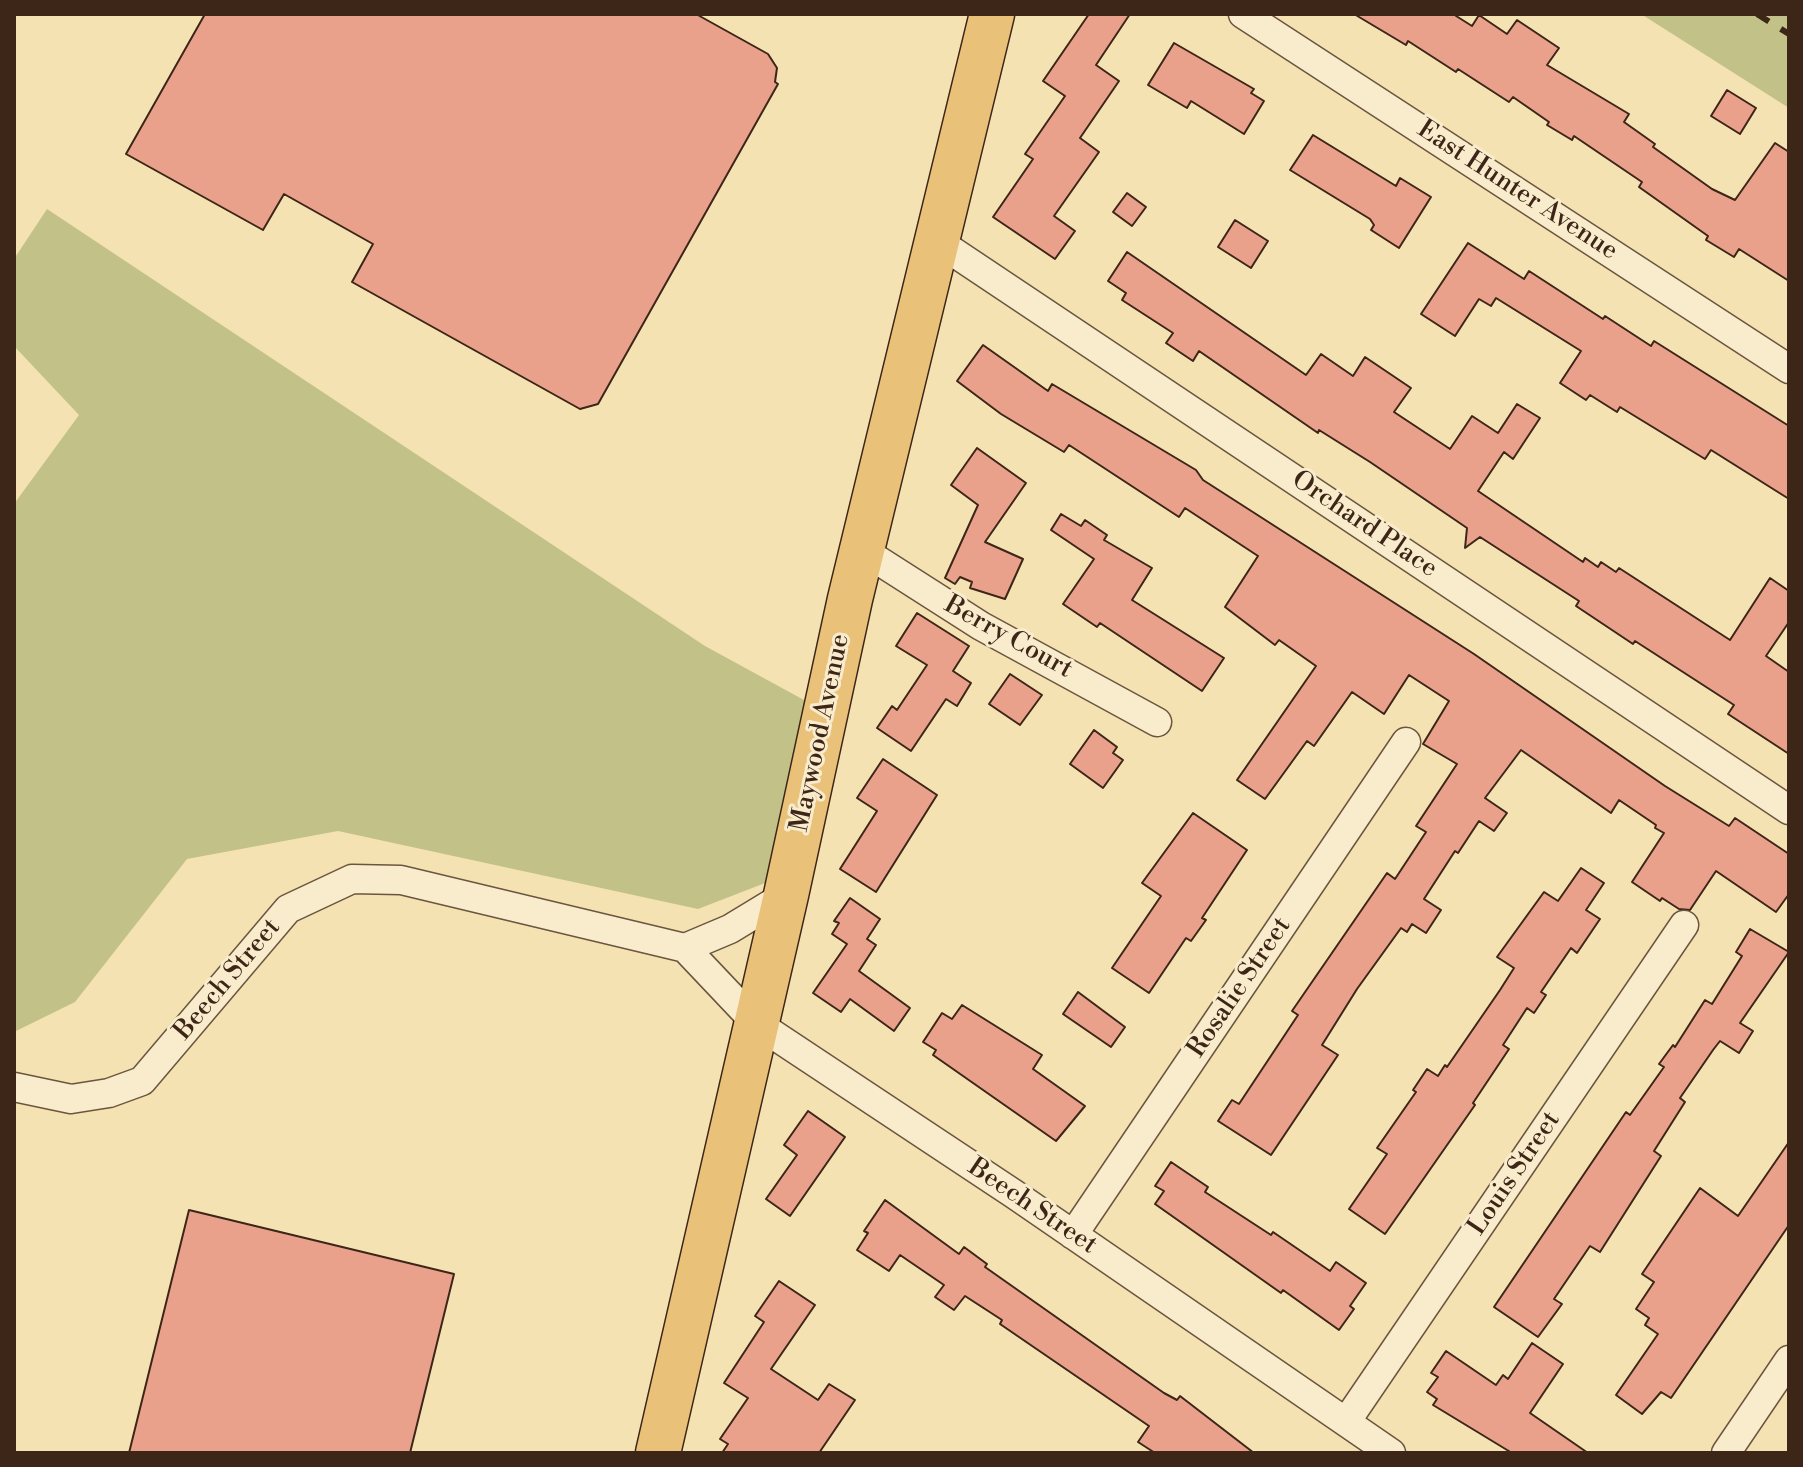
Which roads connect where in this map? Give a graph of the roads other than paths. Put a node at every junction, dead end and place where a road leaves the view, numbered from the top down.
1 (992, 14) edge
2 (1243, 14) edge
3 (937, 241) junction
4 (1789, 369) edge
5 (862, 550) junction
6 (1157, 722) dead end
7 (1406, 742) dead end
8 (1789, 810) edge
9 (786, 895) junction
10 (1684, 925) dead end
11 (685, 948) junction
12 (756, 1023) junction
13 (14, 1087) edge
14 (1073, 1235) junction
15 (1789, 1360) edge
16 (1346, 1422) junction
17 (658, 1453) edge
18 (1391, 1453) edge
19 (1726, 1453) edge

1 - 3 main road, Maywood Avenue
2 - 4 street, East Hunter Avenue
3 - 5 main road, Maywood Avenue
3 - 8 street, Orchard Place
5 - 6 street, Berry Court
5 - 9 main road, Maywood Avenue
7 - 14 street, Rosalie Street
9 - 11 street
9 - 12 main road, Maywood Avenue
10 - 16 street, Louis Street
11 - 12 street, Beech Street
11 - 13 street, Beech Street
12 - 14 street, Beech Street
12 - 17 main road, Maywood Avenue
14 - 16 street, Beech Street
15 - 19 street
16 - 18 street, Beech Street

